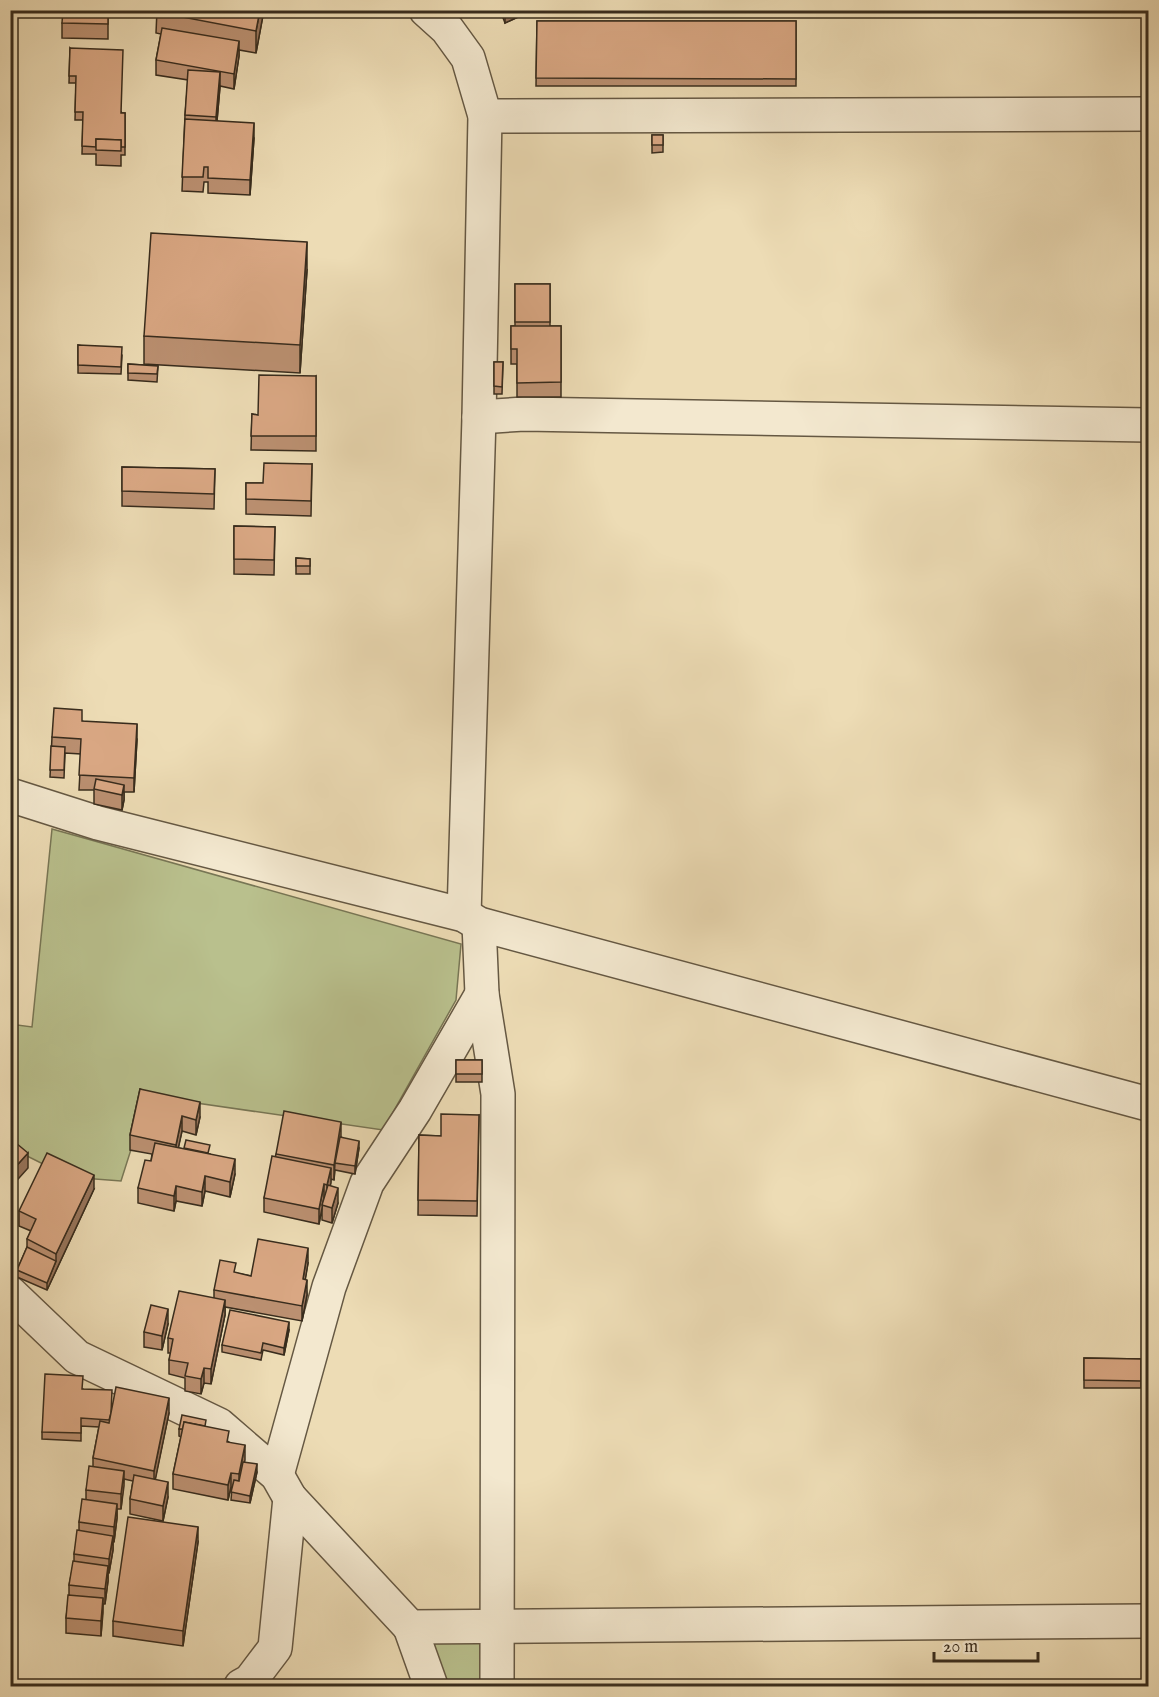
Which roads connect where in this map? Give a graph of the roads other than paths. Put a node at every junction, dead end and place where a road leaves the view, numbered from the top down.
1 (426, 10) edge
2 (1149, 114) edge
3 (485, 116) junction
4 (479, 417) junction
5 (1149, 425) edge
6 (10, 795) edge
7 (472, 920) junction
8 (482, 994) junction
9 (1149, 1104) edge
10 (10, 1293) edge
11 (283, 1486) junction
12 (1149, 1621) edge
13 (410, 1627) junction
14 (495, 1627) junction
15 (241, 1686) edge
16 (431, 1686) edge
17 (497, 1686) edge

1 - 3 street
2 - 3 street
3 - 4 street
4 - 5 street
4 - 7 street
6 - 7 street
7 - 8 street
7 - 9 street
8 - 11 street
8 - 14 street
10 - 11 street
11 - 13 street
11 - 15 street
12 - 14 street
13 - 14 street
13 - 16 street
14 - 17 street

